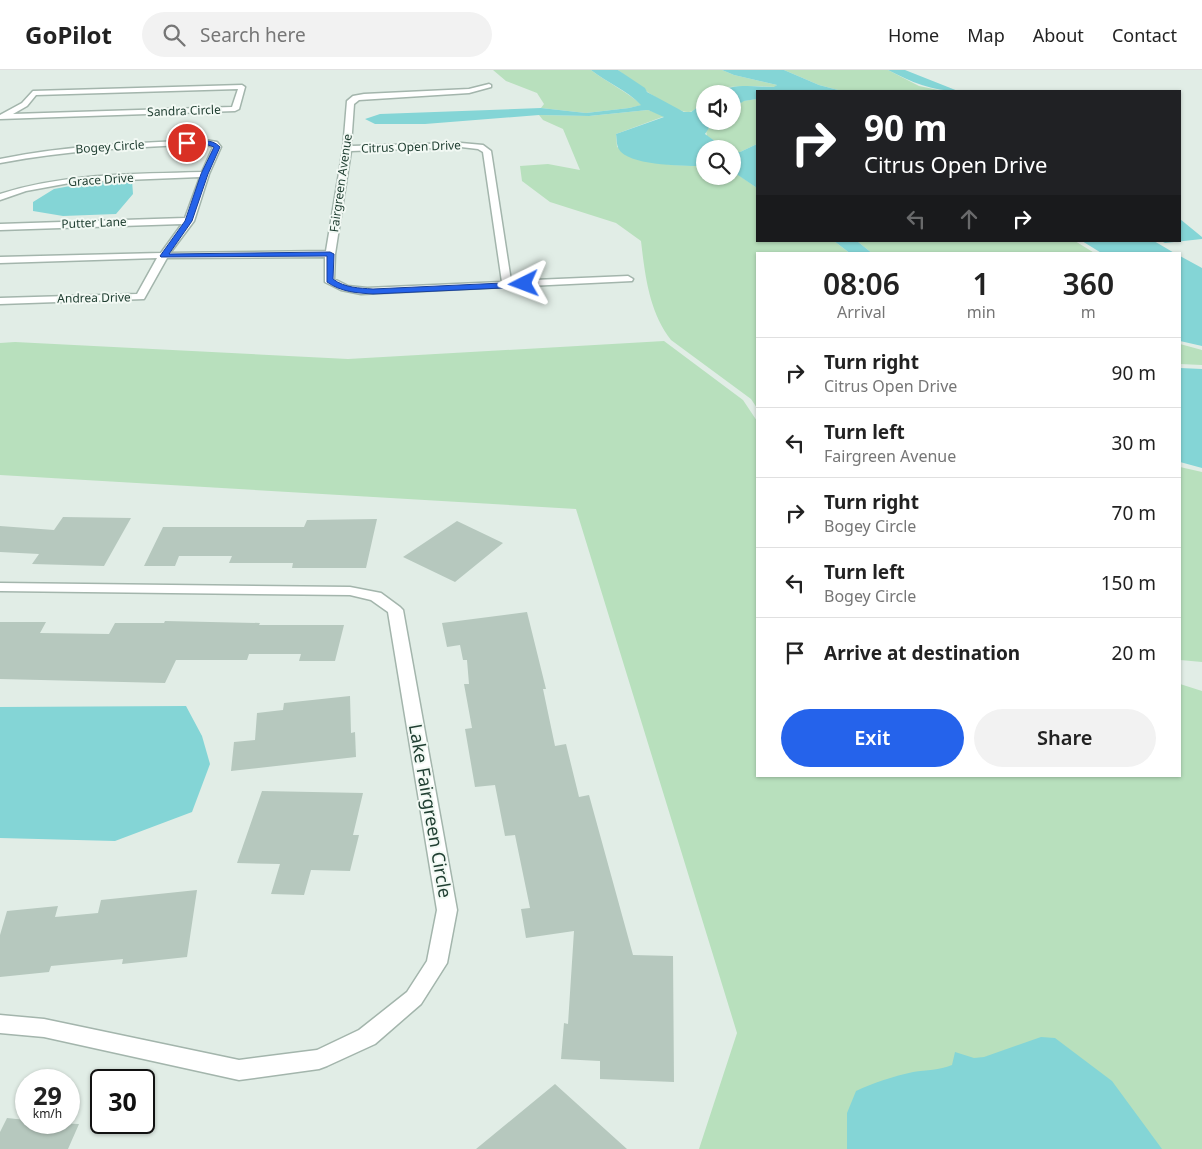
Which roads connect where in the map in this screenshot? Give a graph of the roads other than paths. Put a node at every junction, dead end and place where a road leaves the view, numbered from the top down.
1 (489, 86) dead end
2 (1, 117) edge
3 (347, 149) junction
4 (0, 161) edge
5 (205, 174) junction
6 (0, 197) edge
7 (189, 221) junction
8 (0, 227) edge
9 (330, 254) junction
10 (163, 256) junction
11 (0, 260) edge
12 (628, 280) dead end
13 (507, 285) junction
14 (0, 301) edge
15 (0, 587) edge
16 (0, 1024) edge

1 - 3 street, Fairgreen Avenue
2 - 2 street, Sandra Circle
3 - 9 street, Fairgreen Avenue
3 - 13 street, Citrus Open Drive
4 - 5 street, Bogey Circle
5 - 6 street, Grace Drive
5 - 7 street, Bogey Circle
7 - 8 street, Putter Lane
7 - 10 street, Bogey Circle
9 - 10 street, Fairgreen Avenue
9 - 13 street
10 - 11 street, Fairgreen Avenue
10 - 14 street, Andrea Drive
12 - 13 street
15 - 16 street, Lake Fairgreen Circle

